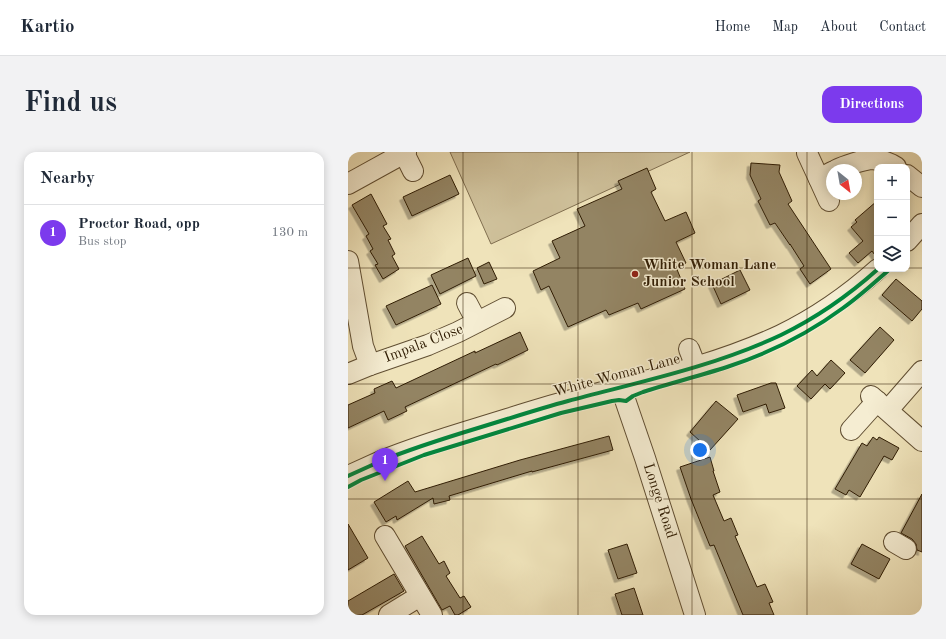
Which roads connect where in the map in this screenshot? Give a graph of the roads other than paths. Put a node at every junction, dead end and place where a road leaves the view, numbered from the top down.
1 (405, 153) edge
2 (807, 153) dead end
3 (853, 164) edge
4 (892, 164) edge
5 (413, 171) dead end
6 (825, 175) edge
7 (910, 177) edge
8 (348, 184) edge
9 (922, 186) edge
10 (829, 201) dead end
11 (922, 223) edge
12 (910, 231) edge
13 (910, 237) edge
14 (874, 258) edge
15 (348, 261) edge
16 (874, 272) edge
17 (467, 303) dead end
18 (505, 308) dead end
19 (477, 322) junction
20 (781, 335) junction
21 (370, 365) junction
22 (922, 371) edge
23 (348, 374) edge
24 (621, 388) junction
25 (879, 402) junction
26 (851, 430) dead end
27 (922, 441) edge
28 (348, 476) edge
29 (389, 540) dead end
30 (420, 596) junction
31 (389, 615) edge
32 (432, 615) edge
33 (695, 615) edge

1 - 5 street
1 - 8 street
2 - 6 street
3 - 4 street
6 - 10 street
7 - 9 street
11 - 12 street
11 - 13 street
14 - 20 street
15 - 21 street, Impala Close
16 - 20 street, White Woman Lane
17 - 19 street, Impala Close
18 - 19 street, Impala Close
19 - 21 street, Impala Close
20 - 24 street, White Woman Lane
21 - 23 street, Impala Close
22 - 25 street
24 - 28 street, White Woman Lane
24 - 33 street, Longe Road
25 - 26 street
25 - 27 street
29 - 30 street
30 - 31 street
30 - 32 street

